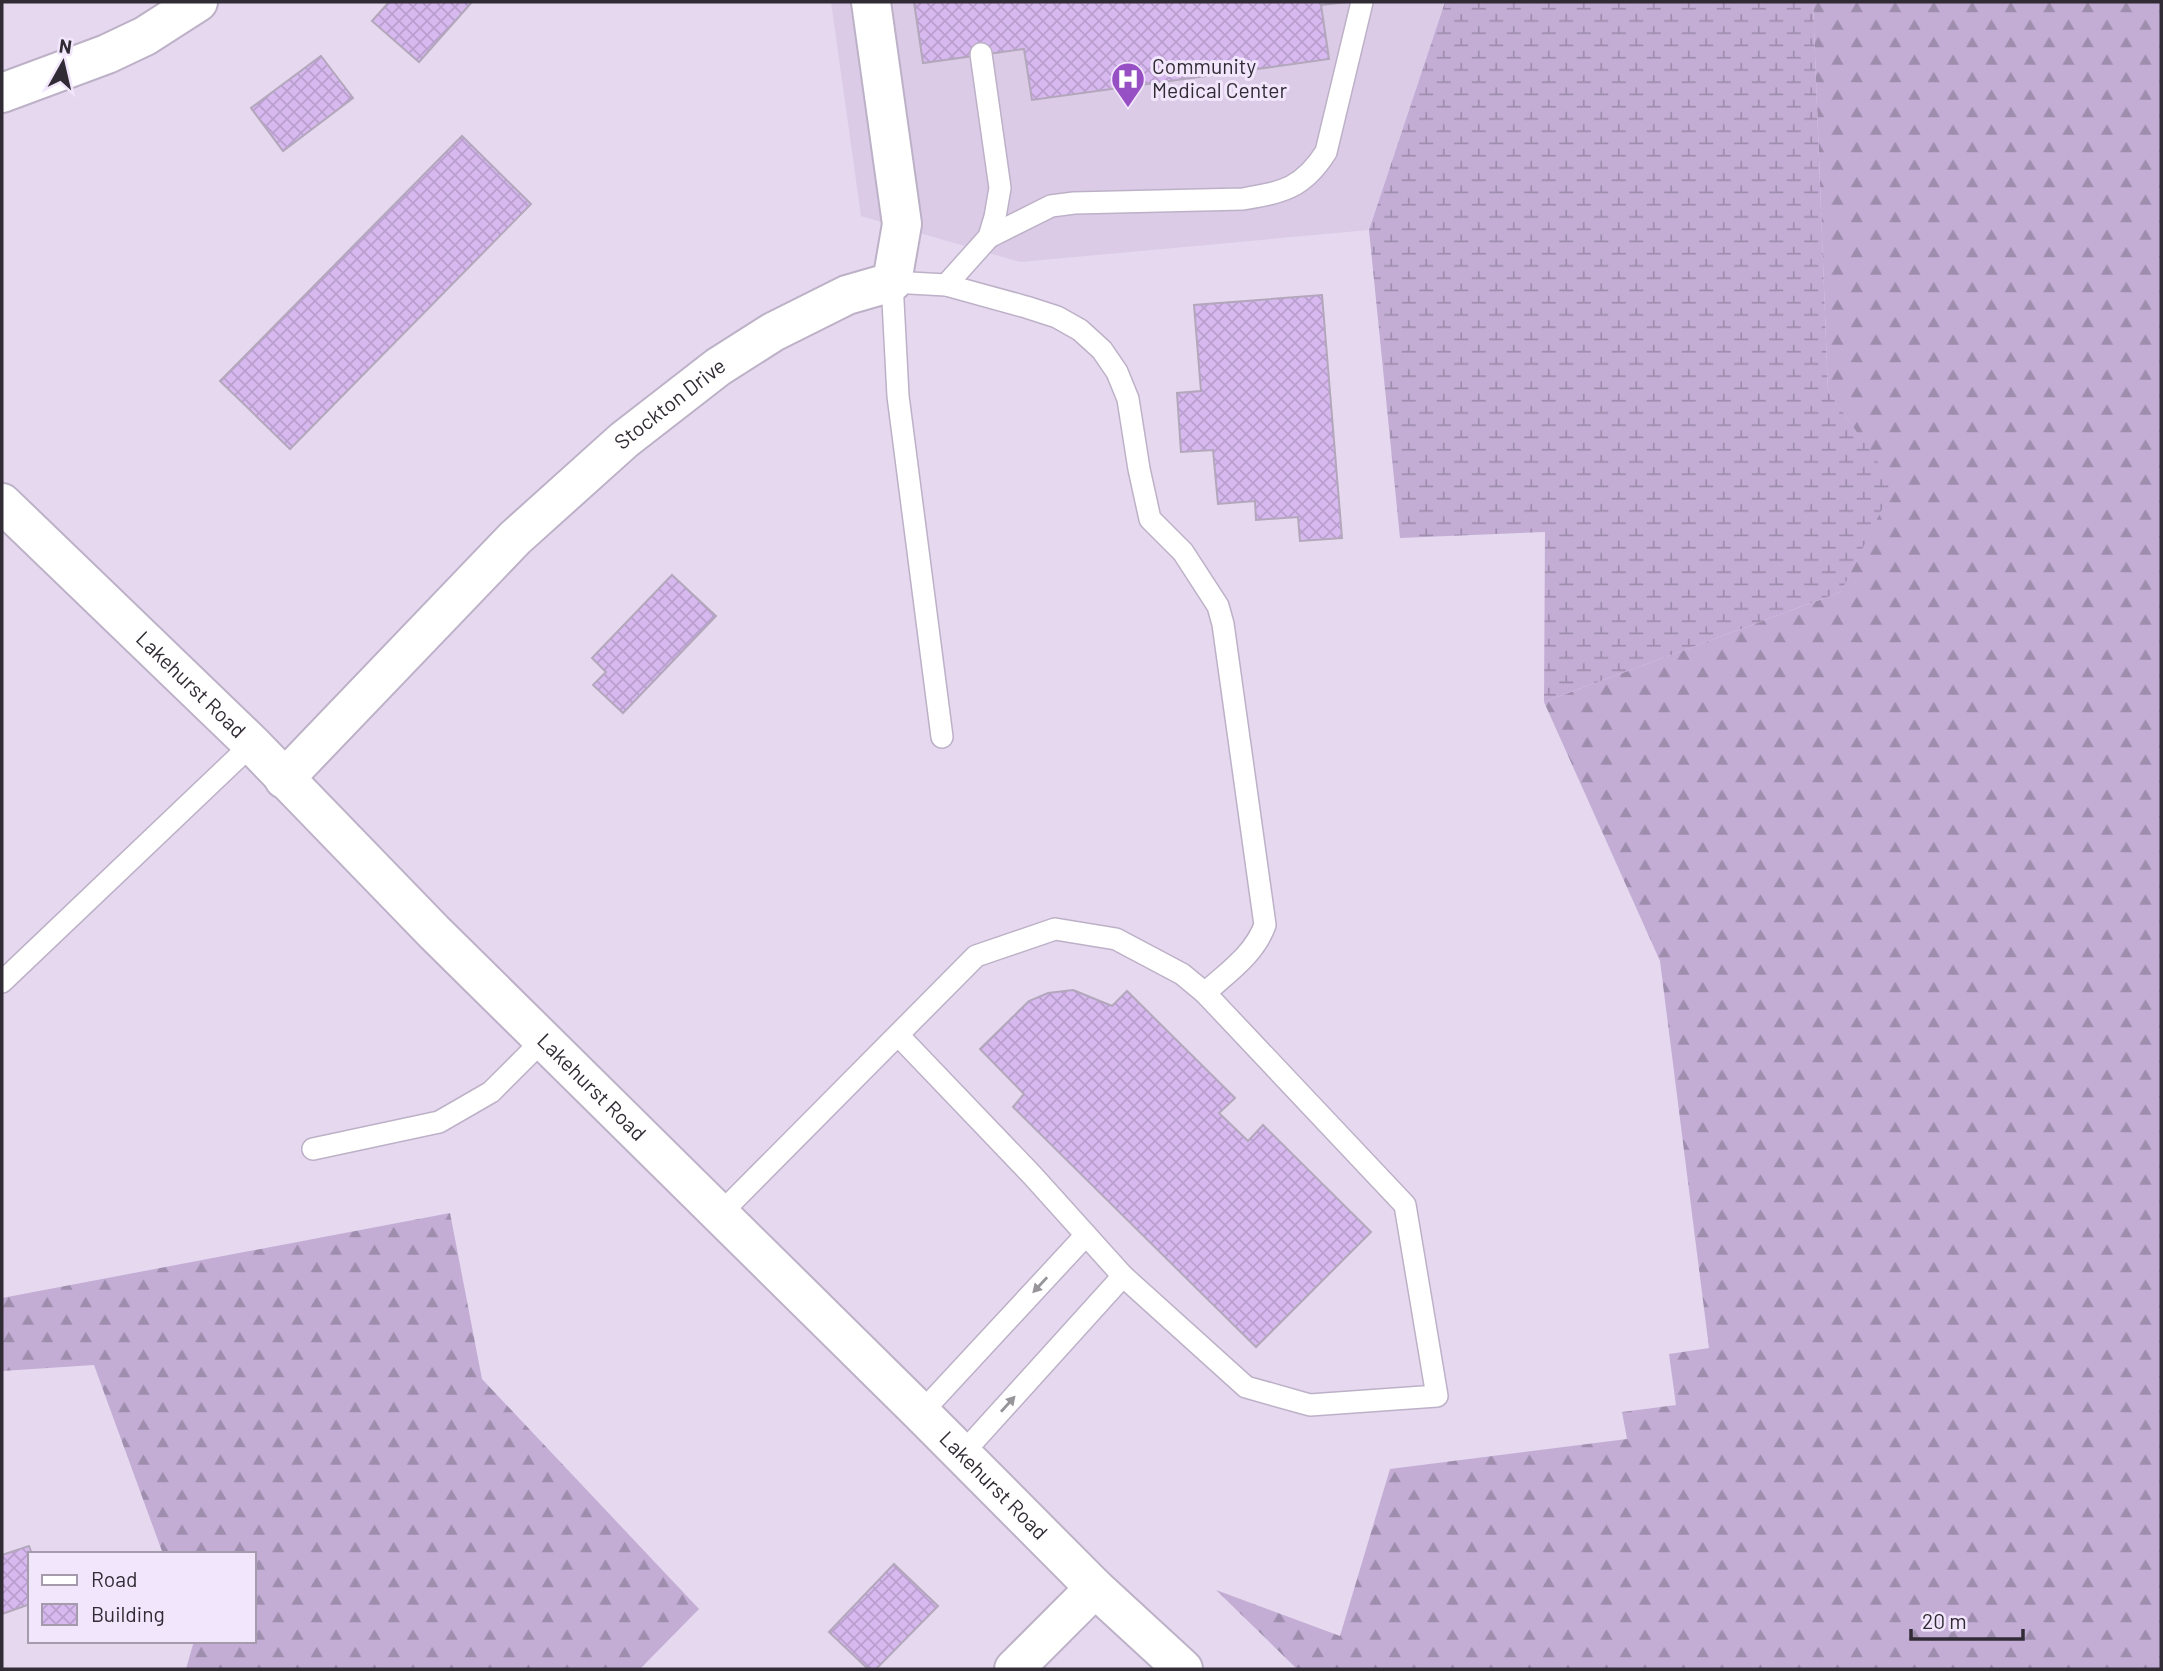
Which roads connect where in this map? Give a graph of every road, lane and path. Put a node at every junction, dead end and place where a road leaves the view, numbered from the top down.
1 (871, 2) edge
2 (1362, 2) edge
3 (179, 7) edge
4 (981, 54) dead end
5 (2, 93) edge
6 (989, 237) junction
7 (892, 282) junction
8 (946, 285) junction
9 (2, 503) edge
10 (942, 737) dead end
11 (252, 744) junction
12 (284, 779) junction
13 (2, 982) edge
14 (1205, 993) junction
15 (898, 1035) junction
16 (543, 1040) junction
17 (313, 1149) dead end
18 (719, 1215) junction
19 (1086, 1235) junction
20 (1124, 1276) junction
21 (921, 1413) junction
22 (962, 1454) junction
23 (1095, 1588) junction
24 (1014, 1669) edge
25 (1183, 1669) edge

1 - 7 main road
2 - 6 lane
3 - 5 main road
4 - 6 lane
6 - 8 lane
7 - 8 lane
7 - 10 lane
7 - 12 main road, Stockton Drive
8 - 14 lane
9 - 11 main road, Lakehurst Road
11 - 12 main road, Lakehurst Road
11 - 13 lane
12 - 16 main road, Lakehurst Road
14 - 15 lane
14 - 20 lane
15 - 18 lane
15 - 19 lane
16 - 17 lane
16 - 18 main road, Lakehurst Road
18 - 21 main road, Lakehurst Road
19 - 20 lane
19 -> 21 lane
22 -> 20 lane
21 - 22 main road, Lakehurst Road
22 - 23 main road, Lakehurst Road
23 - 24 main road
23 - 25 main road, Lakehurst Road

